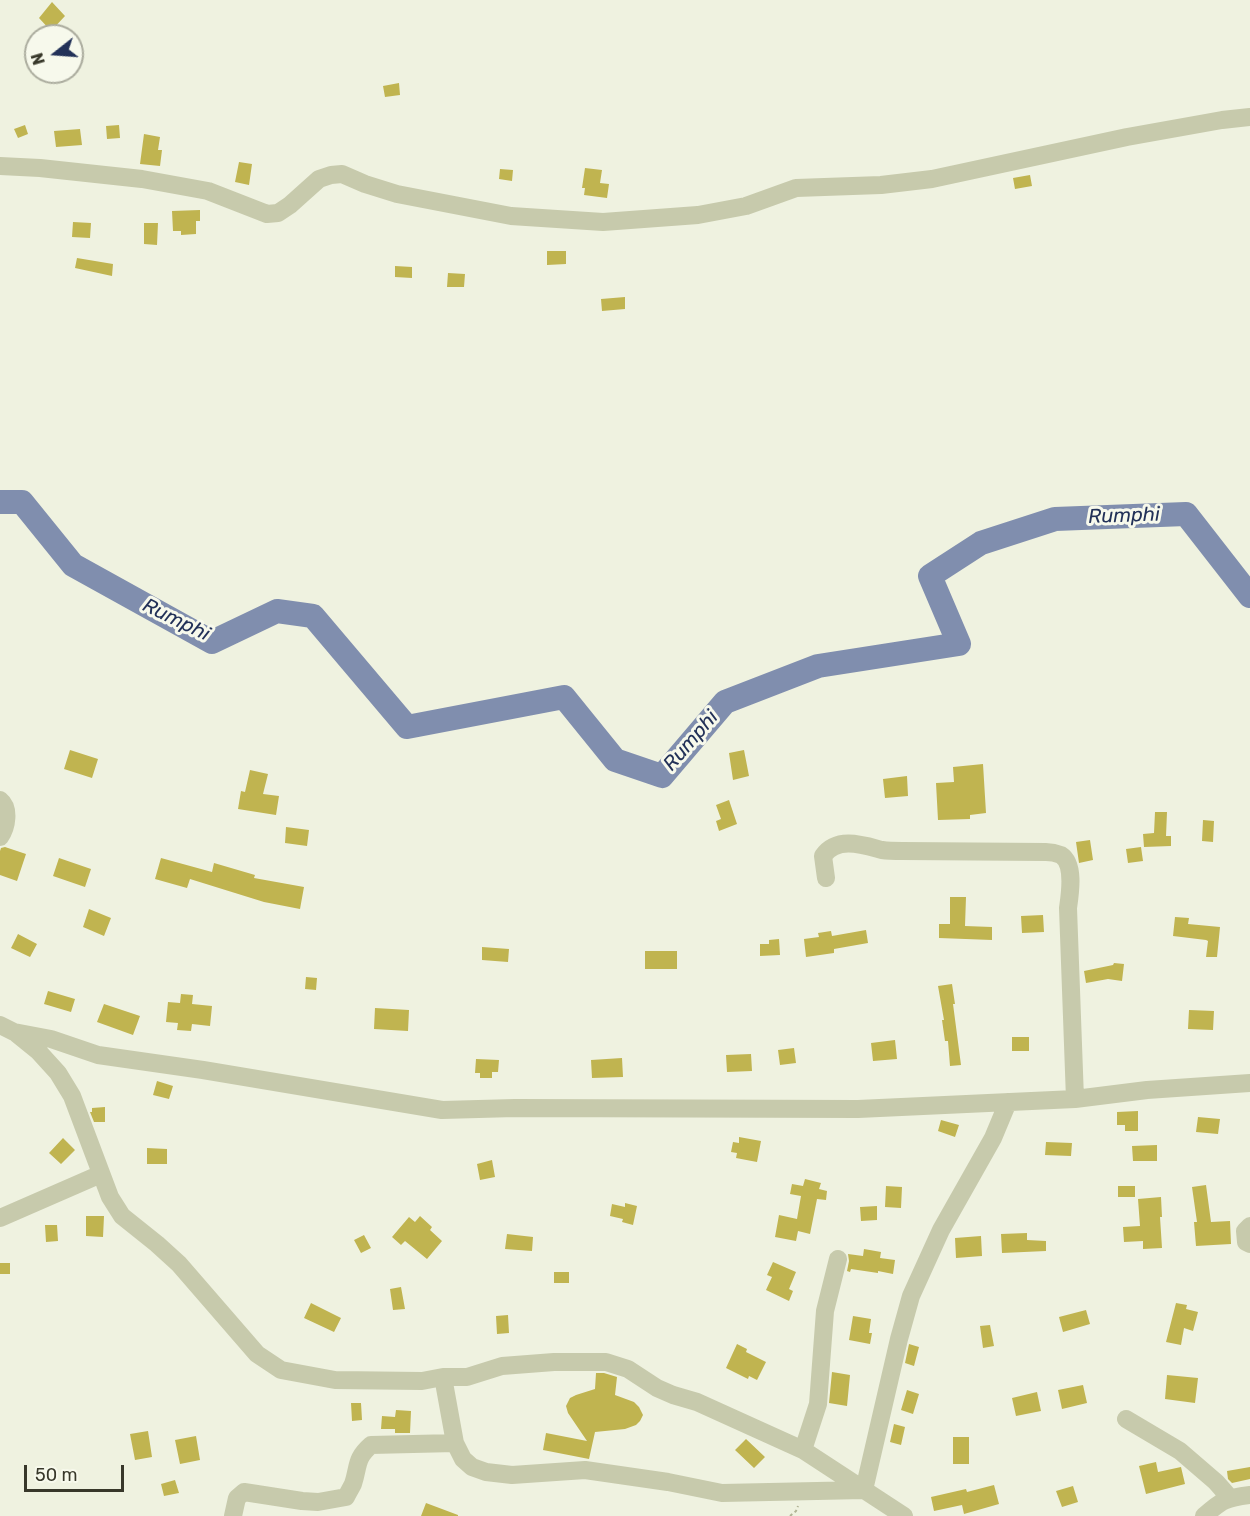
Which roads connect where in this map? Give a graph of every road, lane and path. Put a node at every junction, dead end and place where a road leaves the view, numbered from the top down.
1 (1250, 117) edge
2 (0, 166) edge
3 (0, 800) edge
4 (0, 837) edge
5 (826, 878) dead end
6 (7, 1028) edge
7 (1250, 1083) edge
8 (1075, 1099) junction
9 (1008, 1102) junction
10 (101, 1174) junction
11 (0, 1218) edge
12 (1250, 1226) edge
13 (1250, 1244) edge
14 (838, 1259) dead end
15 (443, 1377) junction
16 (1126, 1419) dead end
17 (455, 1443) junction
18 (803, 1450) junction
19 (864, 1490) junction
20 (1250, 1495) edge
21 (1230, 1498) junction
22 (233, 1516) edge
23 (904, 1516) edge
24 (1204, 1516) edge

1 - 2 street
3 - 4 street
5 - 8 street
6 - 9 street
6 - 10 street
7 - 8 street
8 - 9 street
9 - 19 street
10 - 11 street
10 - 15 street
12 - 13 street
14 - 18 street
15 - 17 street
15 - 18 street
16 - 21 street
17 - 19 street
17 - 22 street
18 - 19 street
19 - 23 street
20 - 21 street
21 - 24 street

